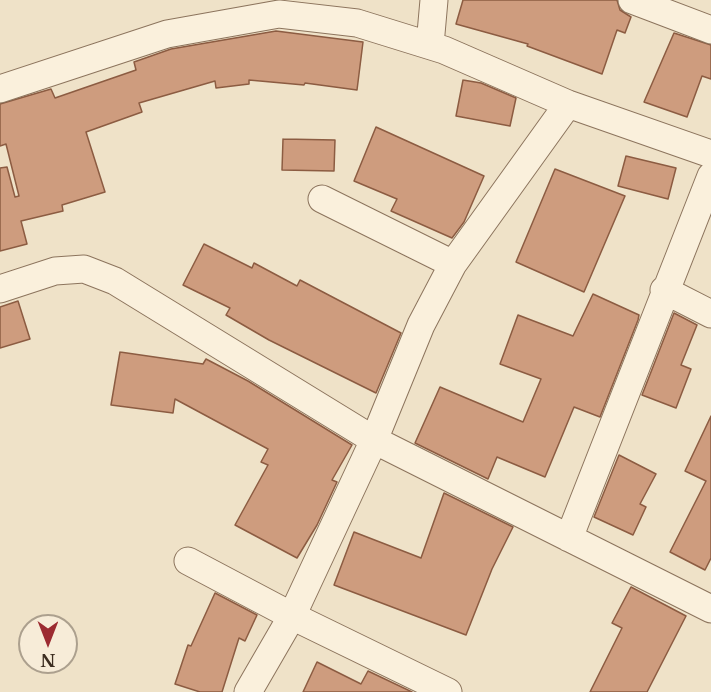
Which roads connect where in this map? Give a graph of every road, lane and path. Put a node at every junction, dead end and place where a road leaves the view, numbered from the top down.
1 (434, 0) edge
2 (632, 0) edge
3 (711, 30) edge
4 (430, 45) junction
5 (0, 89) edge
6 (568, 104) junction
7 (711, 154) edge
8 (711, 176) edge
9 (322, 199) dead end
10 (453, 264) junction
11 (0, 289) edge
12 (664, 290) junction
13 (711, 314) edge
14 (374, 440) junction
15 (569, 538) junction
16 (188, 561) dead end
17 (711, 609) edge
18 (292, 616) junction
19 (248, 692) edge
20 (448, 692) edge

1 - 4 street
2 - 3 street
4 - 5 street
4 - 6 street
6 - 7 street
6 - 10 street
8 - 12 street
9 - 10 street
10 - 14 street
11 - 14 street
12 - 13 street
12 - 15 street
14 - 15 street
14 - 18 street
15 - 17 street
16 - 18 street
18 - 19 street
18 - 20 street

